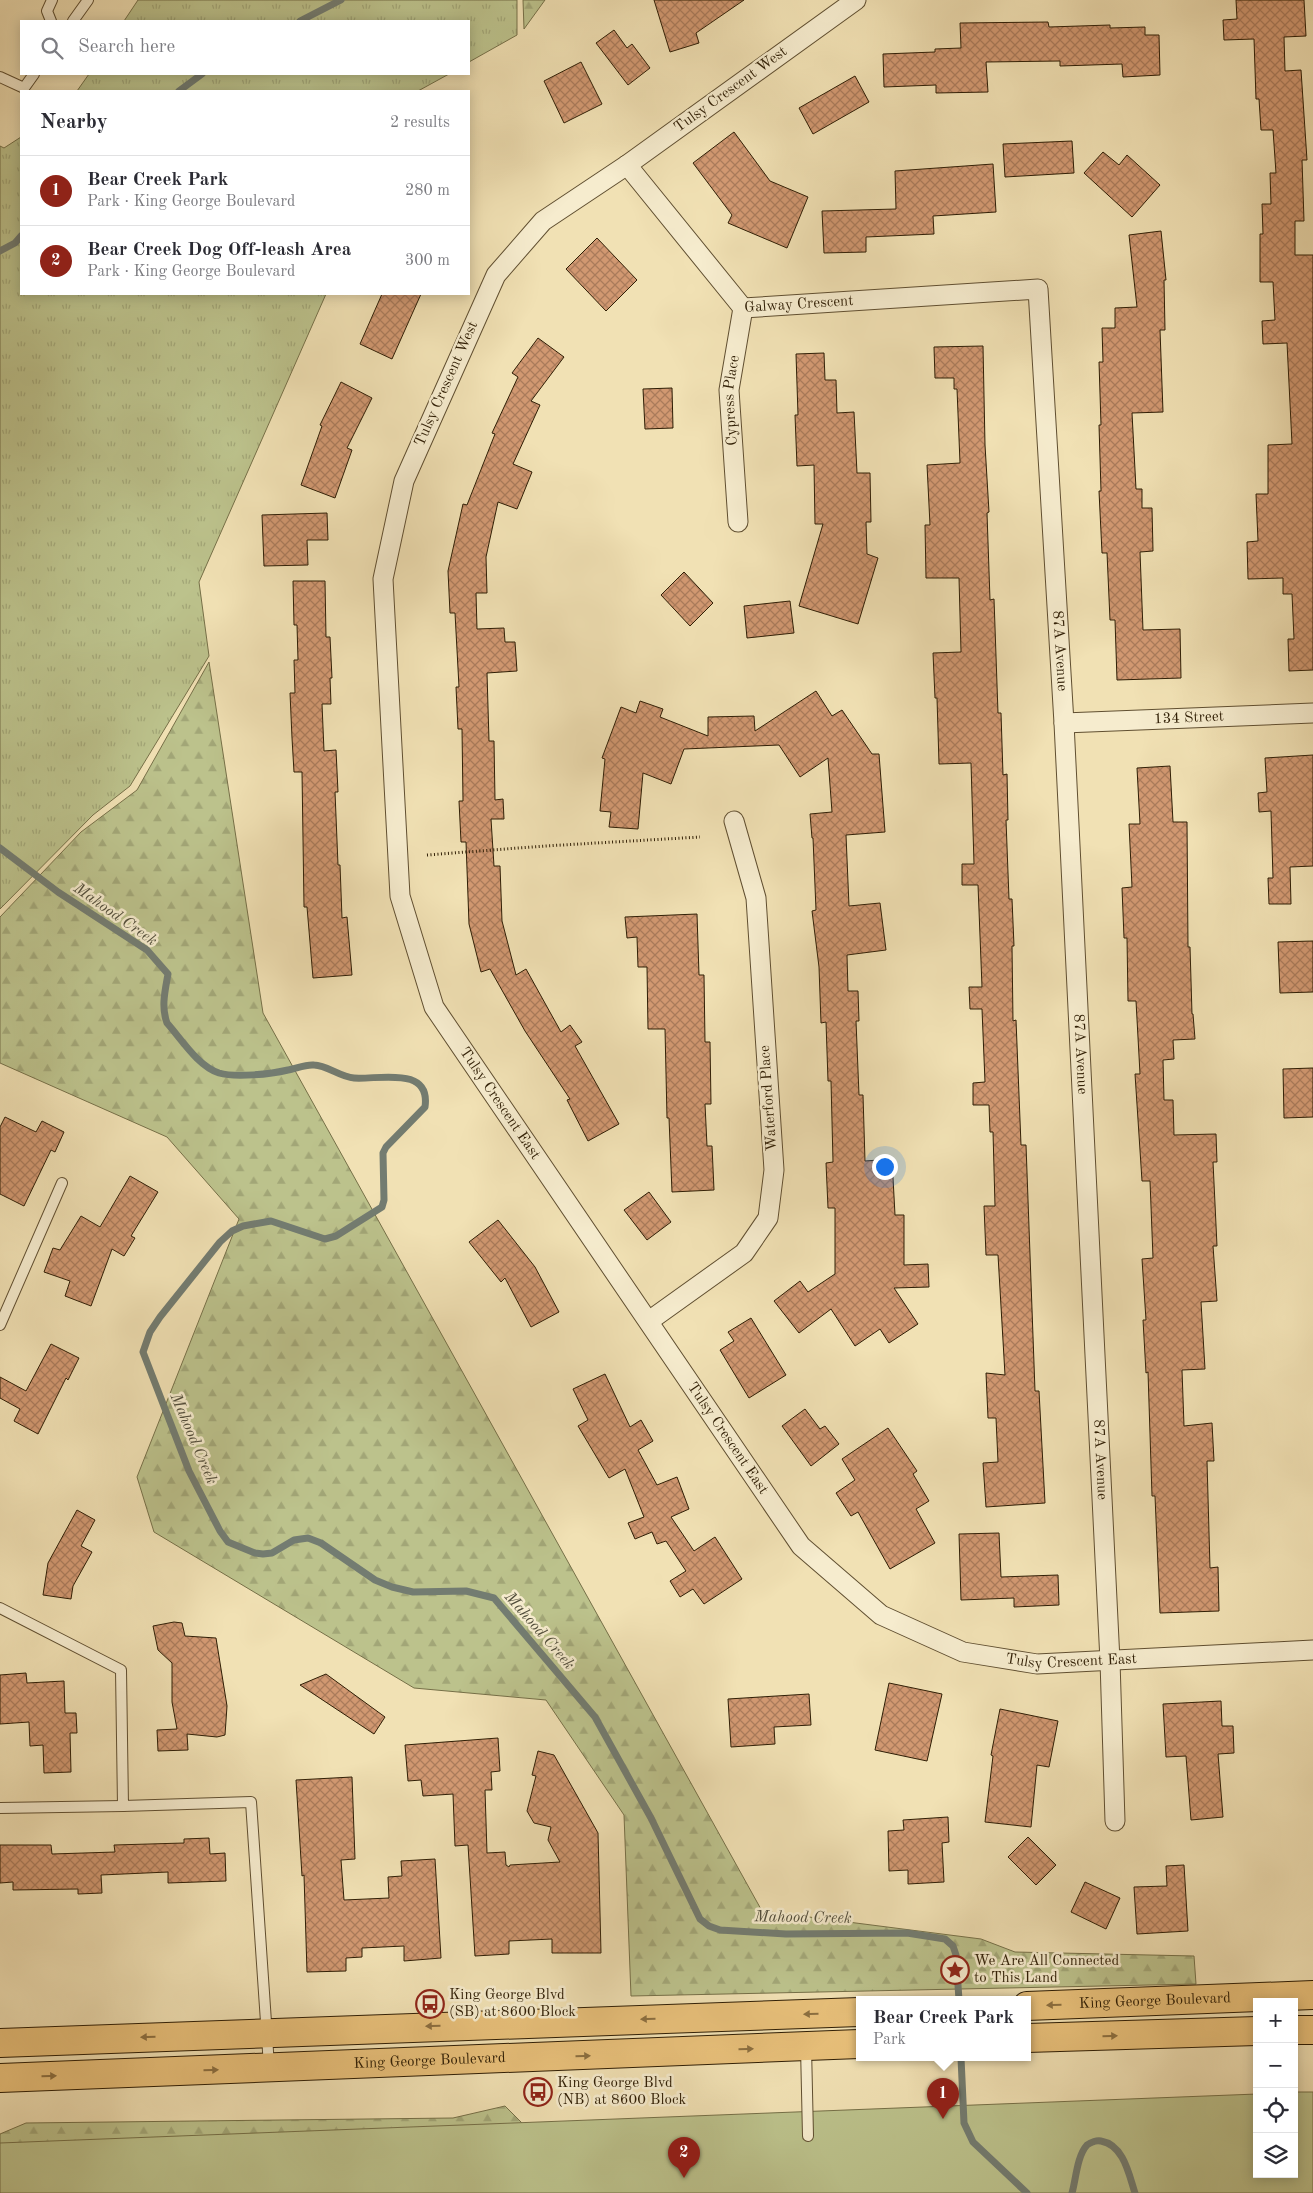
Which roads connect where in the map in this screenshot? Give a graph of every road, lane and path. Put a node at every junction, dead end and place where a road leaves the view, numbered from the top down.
1 (52, 0) edge
2 (88, 0) edge
3 (856, 0) edge
4 (51, 20) edge
5 (74, 20) edge
6 (33, 75) edge
7 (0, 77) edge
8 (627, 165) junction
9 (1038, 289) joint
10 (743, 308) junction
11 (738, 522) dead end
12 (1313, 713) edge
13 (1064, 723) junction
14 (734, 821) dead end
15 (700, 837) dead end
16 (427, 855) dead end
17 (398, 856) joint
18 (62, 1183) dead end
19 (649, 1321) junction
20 (0, 1325) edge
21 (0, 1608) edge
22 (1313, 1650) edge
23 (1110, 1661) junction
24 (123, 1806) junction
25 (0, 1808) edge
26 (1115, 1822) dead end
27 (1313, 1995) edge
28 (1031, 2006) edge
29 (856, 2012) edge
30 (1298, 2030) edge
31 (1313, 2030) edge
32 (1253, 2031) edge
33 (268, 2033) junction
34 (1031, 2038) edge
35 (549, 2040) junction
36 (0, 2043) edge
37 (856, 2044) edge
38 (806, 2046) junction
39 (269, 2068) junction
40 (0, 2078) edge
41 (808, 2136) dead end

1 - 4 lane
2 - 5 lane
3 - 8 street, Tulsy Crescent West
6 - 7 lane
8 - 10 street, Galway Crescent
8 - 17 street, Tulsy Crescent West
9 - 10 street, Galway Crescent
9 - 13 street, 87A Avenue
10 - 11 street, Cypress Place
12 - 13 street, 134 Street
13 - 23 street, 87A Avenue
14 - 19 street, Waterford Place
15 - 16 path
17 - 19 street, Tulsy Crescent East
18 - 20 lane
19 - 23 street, Tulsy Crescent East
21 - 24 lane
22 - 23 street, Tulsy Crescent East
23 - 26 street, 87A Avenue
24 - 25 lane
24 - 33 lane
27 -> 28 main road, King George Boulevard
29 -> 35 main road, King George Boulevard
30 - 31 main road
34 -> 32 main road
35 -> 33 main road, King George Boulevard
33 -> 36 main road, King George Boulevard
33 - 39 lane
35 -> 38 main road, King George Boulevard
35 - 39 main road, King George Boulevard
37 - 38 main road, King George Boulevard
38 - 41 lane
40 -> 39 main road, King George Boulevard

